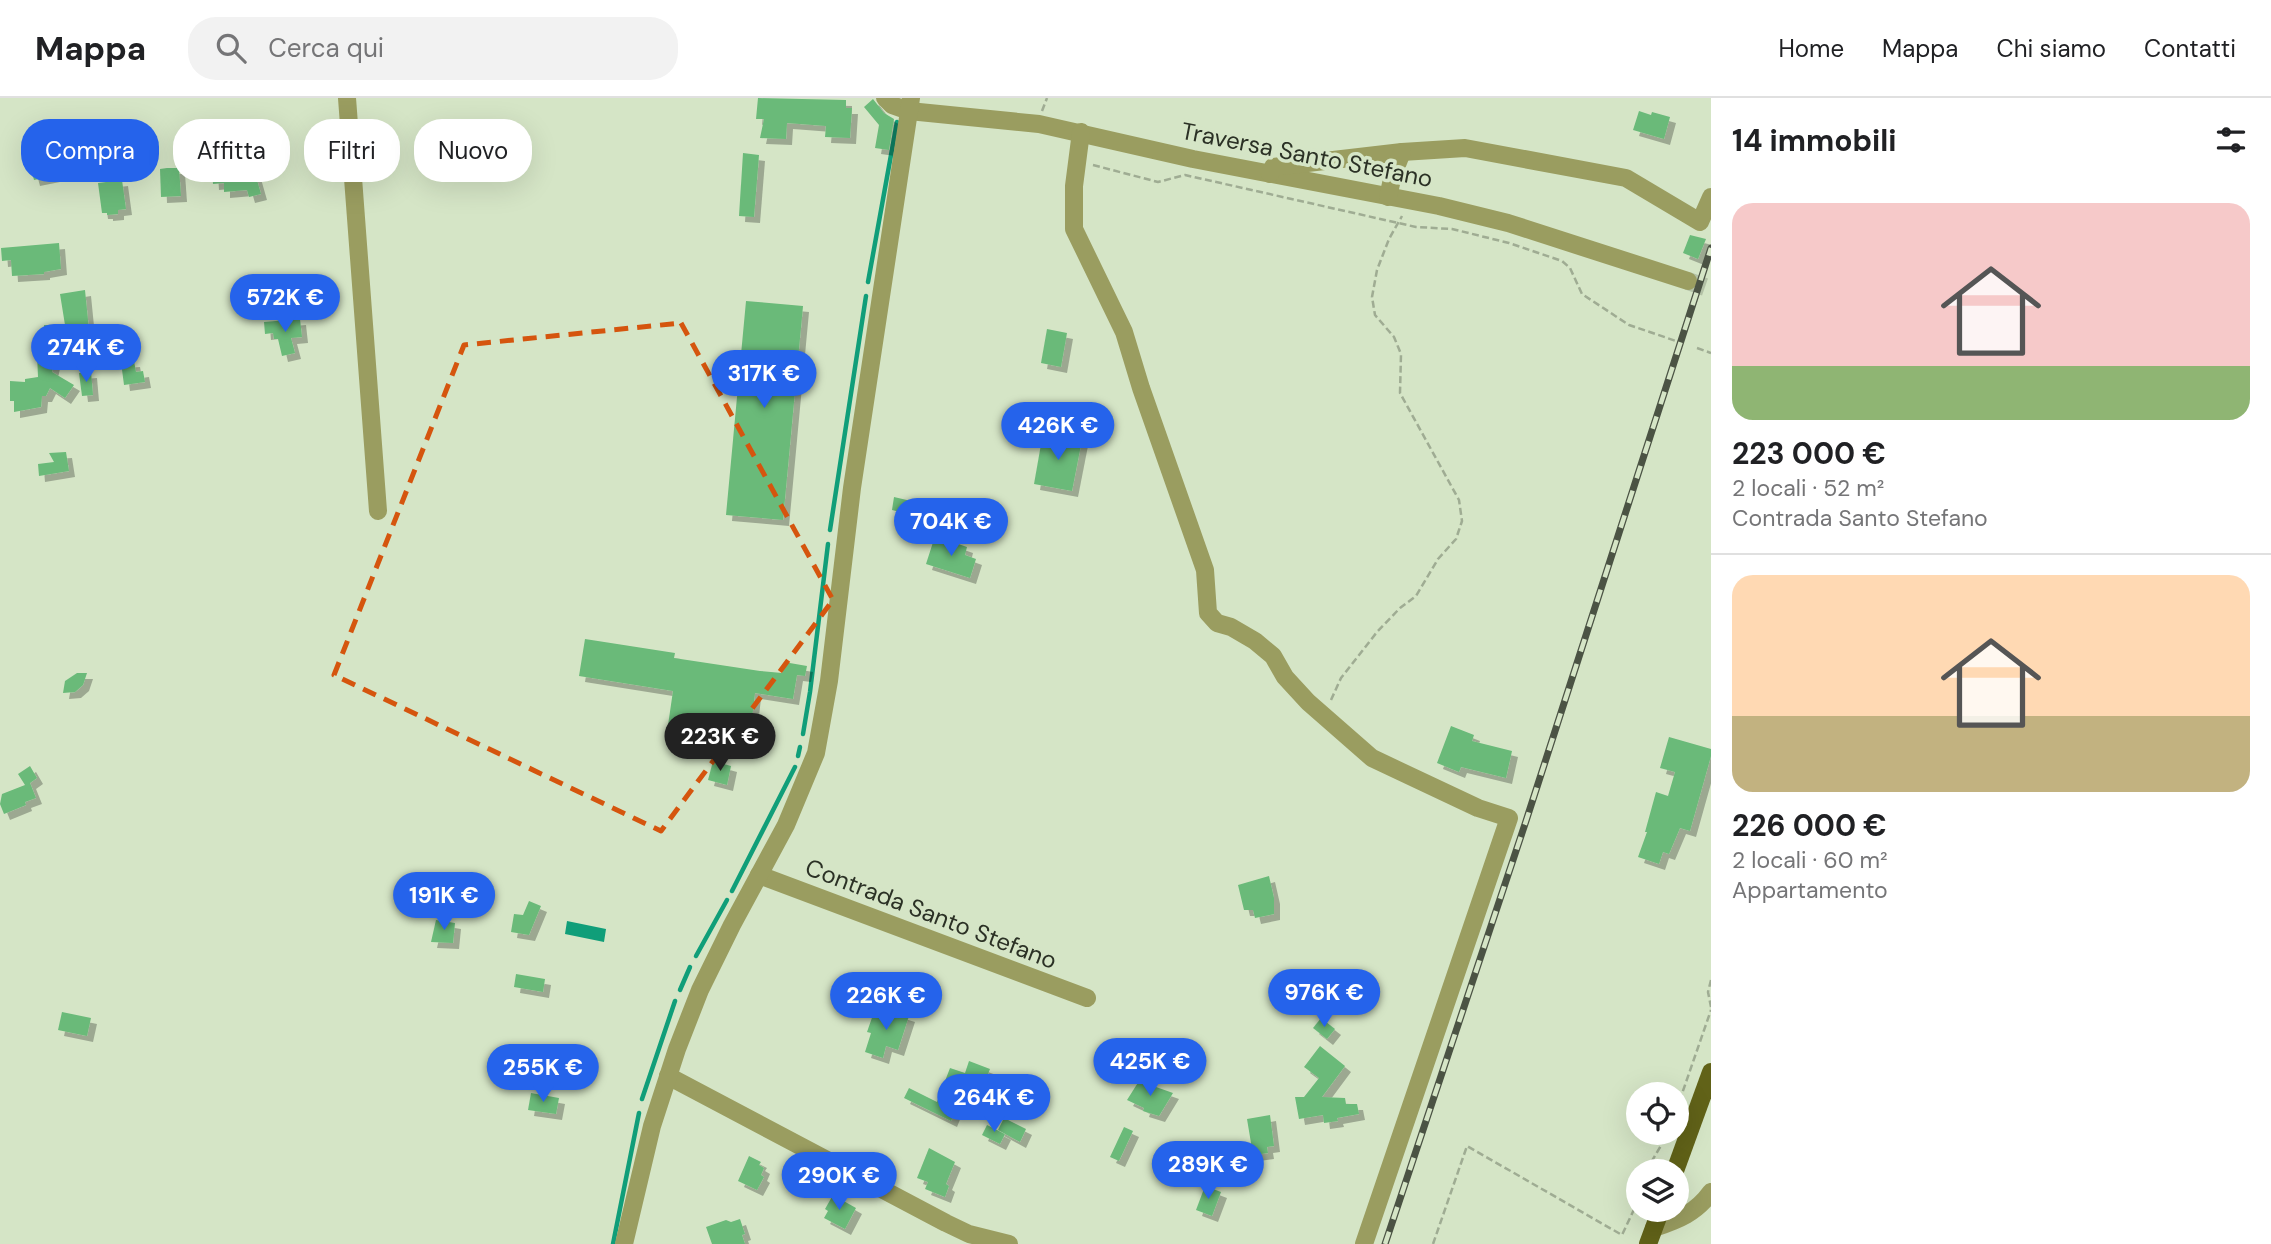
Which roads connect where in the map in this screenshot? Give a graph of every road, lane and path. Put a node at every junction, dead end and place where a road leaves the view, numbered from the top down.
1 (347, 98) edge
2 (885, 98) edge
3 (910, 104) edge
4 (1081, 132) junction
5 (1402, 152) junction
6 (1077, 156) junction
7 (1270, 174) junction
8 (1388, 197) junction
9 (1711, 197) edge
10 (1408, 200) junction
11 (1399, 223) junction
12 (1688, 281) tunnel mouth
13 (1679, 342) dead end
14 (1697, 348) dead end
15 (1711, 353) edge
16 (378, 511) dead end
17 (1324, 716) junction
18 (759, 875) junction
19 (1711, 980) edge
20 (1087, 998) dead end
21 (1711, 1009) edge
22 (1711, 1072) edge
23 (668, 1076) junction
24 (1686, 1082) edge
25 (1679, 1159) edge
26 (1711, 1192) edge
27 (1628, 1222) edge
28 (1651, 1236) edge
29 (624, 1244) edge
30 (1009, 1244) edge
31 (1364, 1244) edge
32 (1433, 1244) edge

1 - 16 street
2 - 3 street
3 - 4 street, Traversa Santo Stefano
3 - 18 street, Contrada Santo Stefano
4 - 6 street
4 - 7 street, Traversa Santo Stefano
5 - 7 street
5 - 8 street
5 - 9 street
6 - 11 path
6 - 17 street
7 - 8 street, Traversa Santo Stefano
8 - 10 street, Traversa Santo Stefano
10 - 11 path
10 - 12 street, Traversa Santo Stefano
11 - 13 path
11 - 17 path
14 - 15 path
17 - 31 street
18 - 20 street, Contrada Santo Stefano
18 - 23 street, Contrada Santo Stefano
19 - 21 path
21 - 24 path
22 - 25 main road
23 - 29 street, Contrada Santo Stefano
23 - 30 street
26 - 28 street
27 - 32 path

